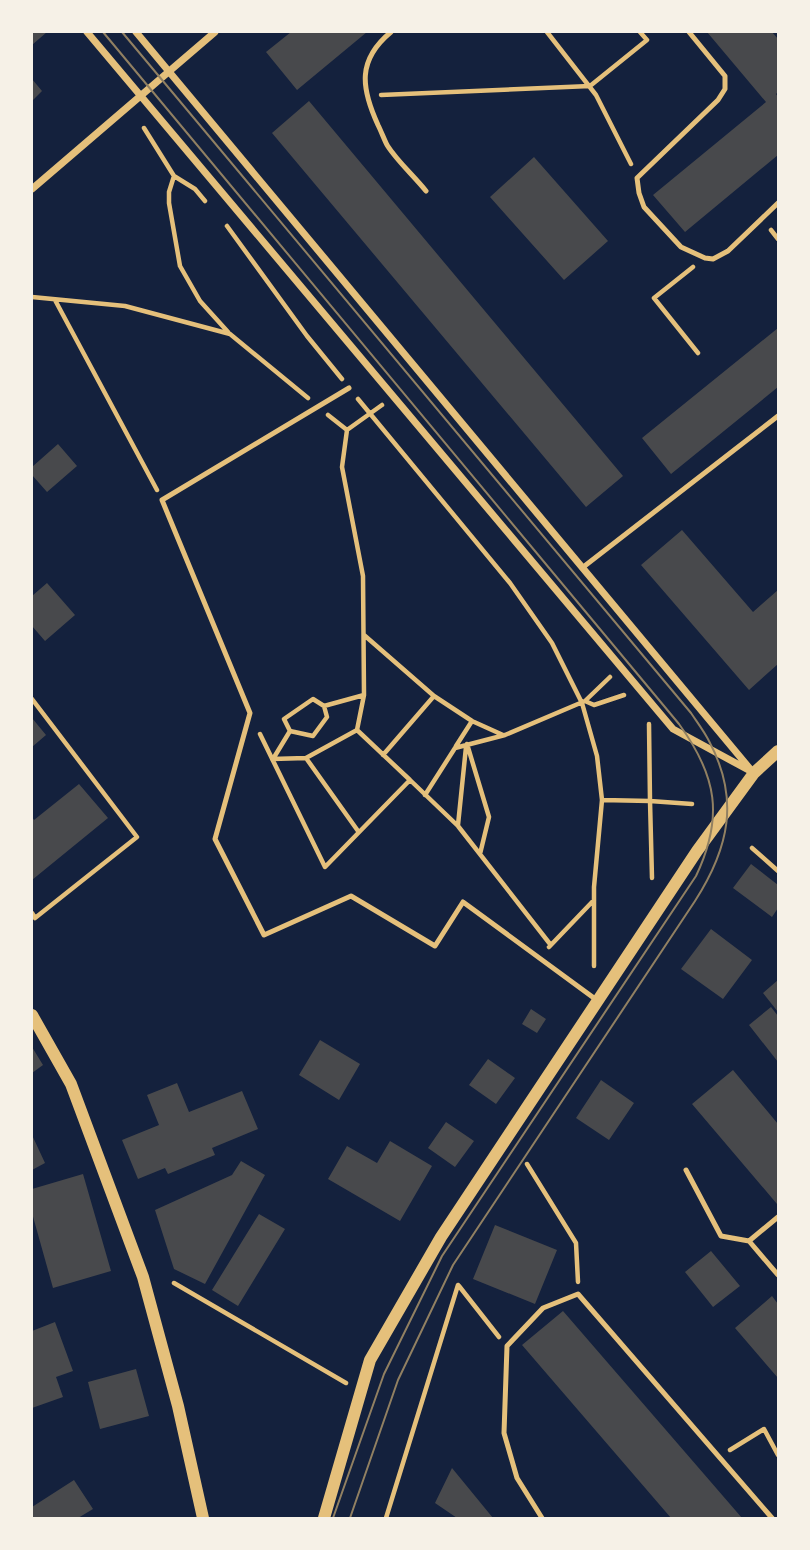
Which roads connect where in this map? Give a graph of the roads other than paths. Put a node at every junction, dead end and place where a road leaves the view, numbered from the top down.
1 (87, 32) edge
2 (136, 32) edge
3 (215, 32) edge
4 (391, 32) edge
5 (689, 32) edge
6 (170, 71) junction
7 (140, 96) junction
8 (32, 189) edge
9 (426, 191) dead end
10 (779, 203) edge
11 (349, 388) road end
12 (779, 416) edge
13 (582, 568) junction
14 (779, 751) edge
15 (754, 774) junction
16 (598, 1001) junction
17 (32, 1015) edge
18 (686, 1170) dead end
19 (779, 1217) edge
20 (749, 1241) junction
21 (779, 1275) edge
22 (203, 1518) edge
23 (324, 1518) edge
24 (542, 1518) edge
25 (772, 1518) edge

1 - 7 street
2 - 6 street
3 - 6 street
4 - 9 lane
5 - 10 lane
6 - 7 street
6 - 13 street
7 - 8 street
7 - 15 street
11 - 16 lane
12 - 13 lane
13 - 15 street
14 - 15 street
15 - 16 street
16 - 23 street
17 - 22 street
18 - 20 lane
19 - 20 lane
20 - 21 lane
24 - 25 lane

